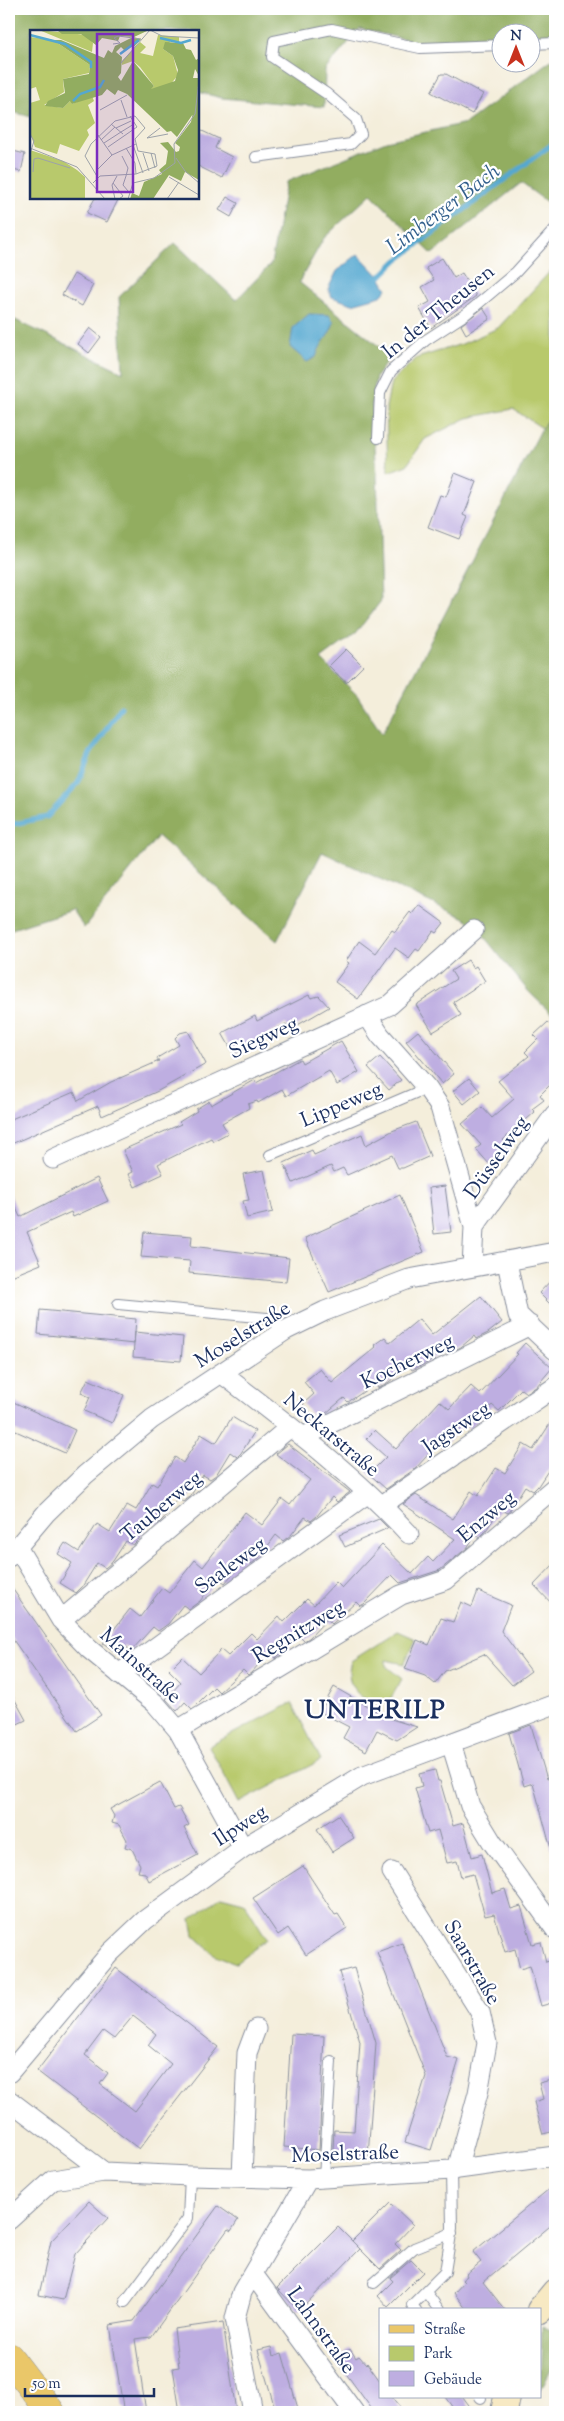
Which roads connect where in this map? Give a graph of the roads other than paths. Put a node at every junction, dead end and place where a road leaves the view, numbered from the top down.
1 (555, 43) edge
2 (542, 44) edge
3 (492, 45) edge
4 (256, 157) dead end
5 (555, 228) edge
6 (378, 438) dead end
7 (474, 930) dead end
8 (367, 1015) junction
9 (427, 1088) junction
10 (555, 1114) edge
11 (270, 1155) dead end
12 (52, 1159) dead end
13 (474, 1227) junction
14 (555, 1252) edge
15 (507, 1262) junction
16 (472, 1267) junction
17 (118, 1304) dead end
18 (530, 1325) junction
19 (286, 1330) junction
20 (555, 1350) edge
21 (221, 1373) junction
22 (555, 1387) edge
23 (297, 1432) junction
24 (555, 1487) edge
25 (375, 1499) junction
26 (409, 1534) dead end
27 (13, 1552) edge
28 (446, 1580) joint
29 (61, 1620) junction
30 (119, 1674) junction
31 (555, 1704) edge
32 (178, 1730) junction
33 (451, 1742) junction
34 (243, 1848) junction
35 (392, 1872) dead end
36 (555, 1929) edge
37 (256, 2029) dead end
38 (331, 2061) dead end
39 (9, 2073) edge
40 (9, 2100) edge
41 (555, 2156) edge
42 (454, 2170) junction
43 (104, 2172) junction
44 (190, 2176) junction
45 (242, 2177) junction
46 (316, 2178) junction
47 (12, 2208) edge
48 (452, 2233) junction
49 (253, 2274) junction
50 (374, 2283) dead end
51 (426, 2292) junction
52 (555, 2292) edge
53 (126, 2302) dead end
54 (414, 2308) edge
55 (438, 2308) edge
56 (542, 2308) edge
57 (9, 2357) edge
58 (507, 2398) edge
59 (51, 2412) edge
60 (253, 2412) edge
61 (354, 2412) edge
62 (504, 2412) edge

1 - 2 lane
3 - 4 lane
5 - 6 lane, In der Theusen
7 - 8 street, Siegweg
8 - 9 street
8 - 12 street, Siegweg
9 - 11 lane, Lippeweg
9 - 13 street
10 - 13 street, Düsselweg
13 - 16 street
14 - 15 street, Moselstraße
15 - 16 street, Moselstraße
15 - 18 street
16 - 19 street, Moselstraße
17 - 19 lane
18 - 20 street
18 - 23 street, Kocherweg
19 - 21 street, Moselstraße
21 - 23 street, Neckarstraße
21 - 27 street, Moselstraße
22 - 25 street, Jagstweg
23 - 25 street, Neckarstraße
23 - 29 street, Tauberweg
24 - 28 street, Enzweg
25 - 26 street, Neckarstraße
25 - 30 street, Saaleweg
27 - 29 street, Mainstraße
28 - 32 street, Regnitzweg
29 - 30 street, Mainstraße
30 - 32 street, Mainstraße
31 - 33 street, Ilpweg
32 - 34 street, Mainstraße
33 - 34 street, Ilpweg
33 - 36 street
34 - 39 street, Ilpweg
35 - 42 street, Saarstraße
37 - 45 street
38 - 46 lane
40 - 43 street
41 - 42 street, Moselstraße
42 - 46 street, Moselstraße
42 - 48 lane
43 - 44 street, Moselstraße
43 - 47 street, Moselstraße
44 - 45 street, Moselstraße
44 - 53 lane
45 - 46 street, Moselstraße
46 - 49 street
48 - 50 lane
48 - 51 lane
49 - 60 street
49 - 61 street, Lahnstraße
51 - 54 lane
51 - 55 lane
52 - 56 main road
57 - 59 main road
58 - 62 main road

